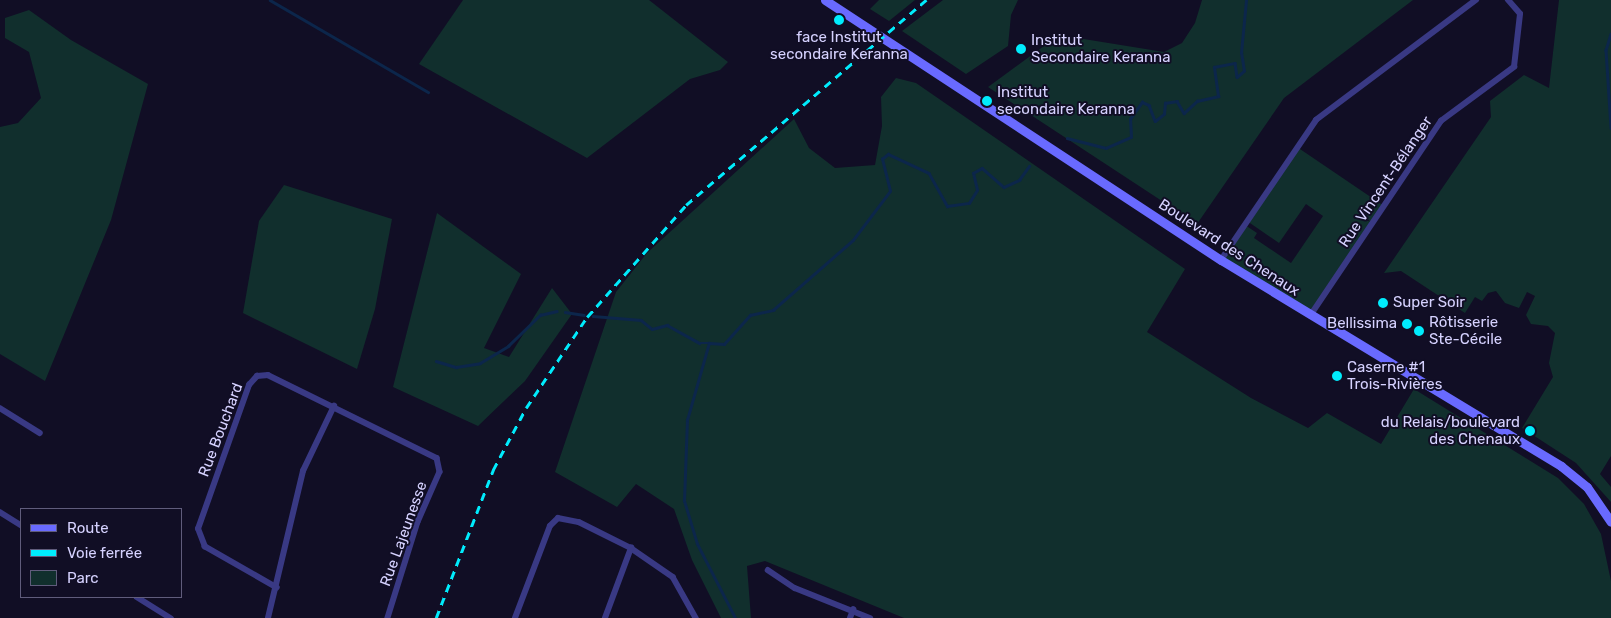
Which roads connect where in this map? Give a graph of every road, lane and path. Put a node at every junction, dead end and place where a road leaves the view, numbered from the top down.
1 (825, 0) edge
2 (1476, 0) edge
3 (1508, 0) edge
4 (1221, 260) junction
5 (1310, 316) junction
6 (334, 406) junction
7 (0, 408) edge
8 (40, 433) dead end
9 (437, 458) joint
10 (0, 512) edge
11 (1611, 522) edge
12 (20, 523) edge
13 (631, 548) junction
14 (768, 570) dead end
15 (277, 588) junction
16 (139, 598) edge
17 (853, 610) junction
18 (171, 618) edge
19 (268, 618) edge
20 (388, 618) edge
21 (515, 618) edge
22 (605, 618) edge
23 (696, 618) edge
24 (850, 618) edge
25 (870, 618) edge

1 - 4 main road, Boulevard des Chenaux
2 - 4 street
3 - 5 street, Rue Vincent-Bélanger
4 - 5 main road, Boulevard des Chenaux
5 - 11 main road, Boulevard des Chenaux
6 - 9 street, Rue Bouchard
6 - 15 street
6 - 15 street, Rue Bouchard
7 - 8 street
9 - 20 street, Rue Lajeunesse
10 - 12 street
13 - 21 street
13 - 22 street
13 - 23 street
14 - 17 street
15 - 19 street
16 - 18 street
17 - 24 street
17 - 25 street

